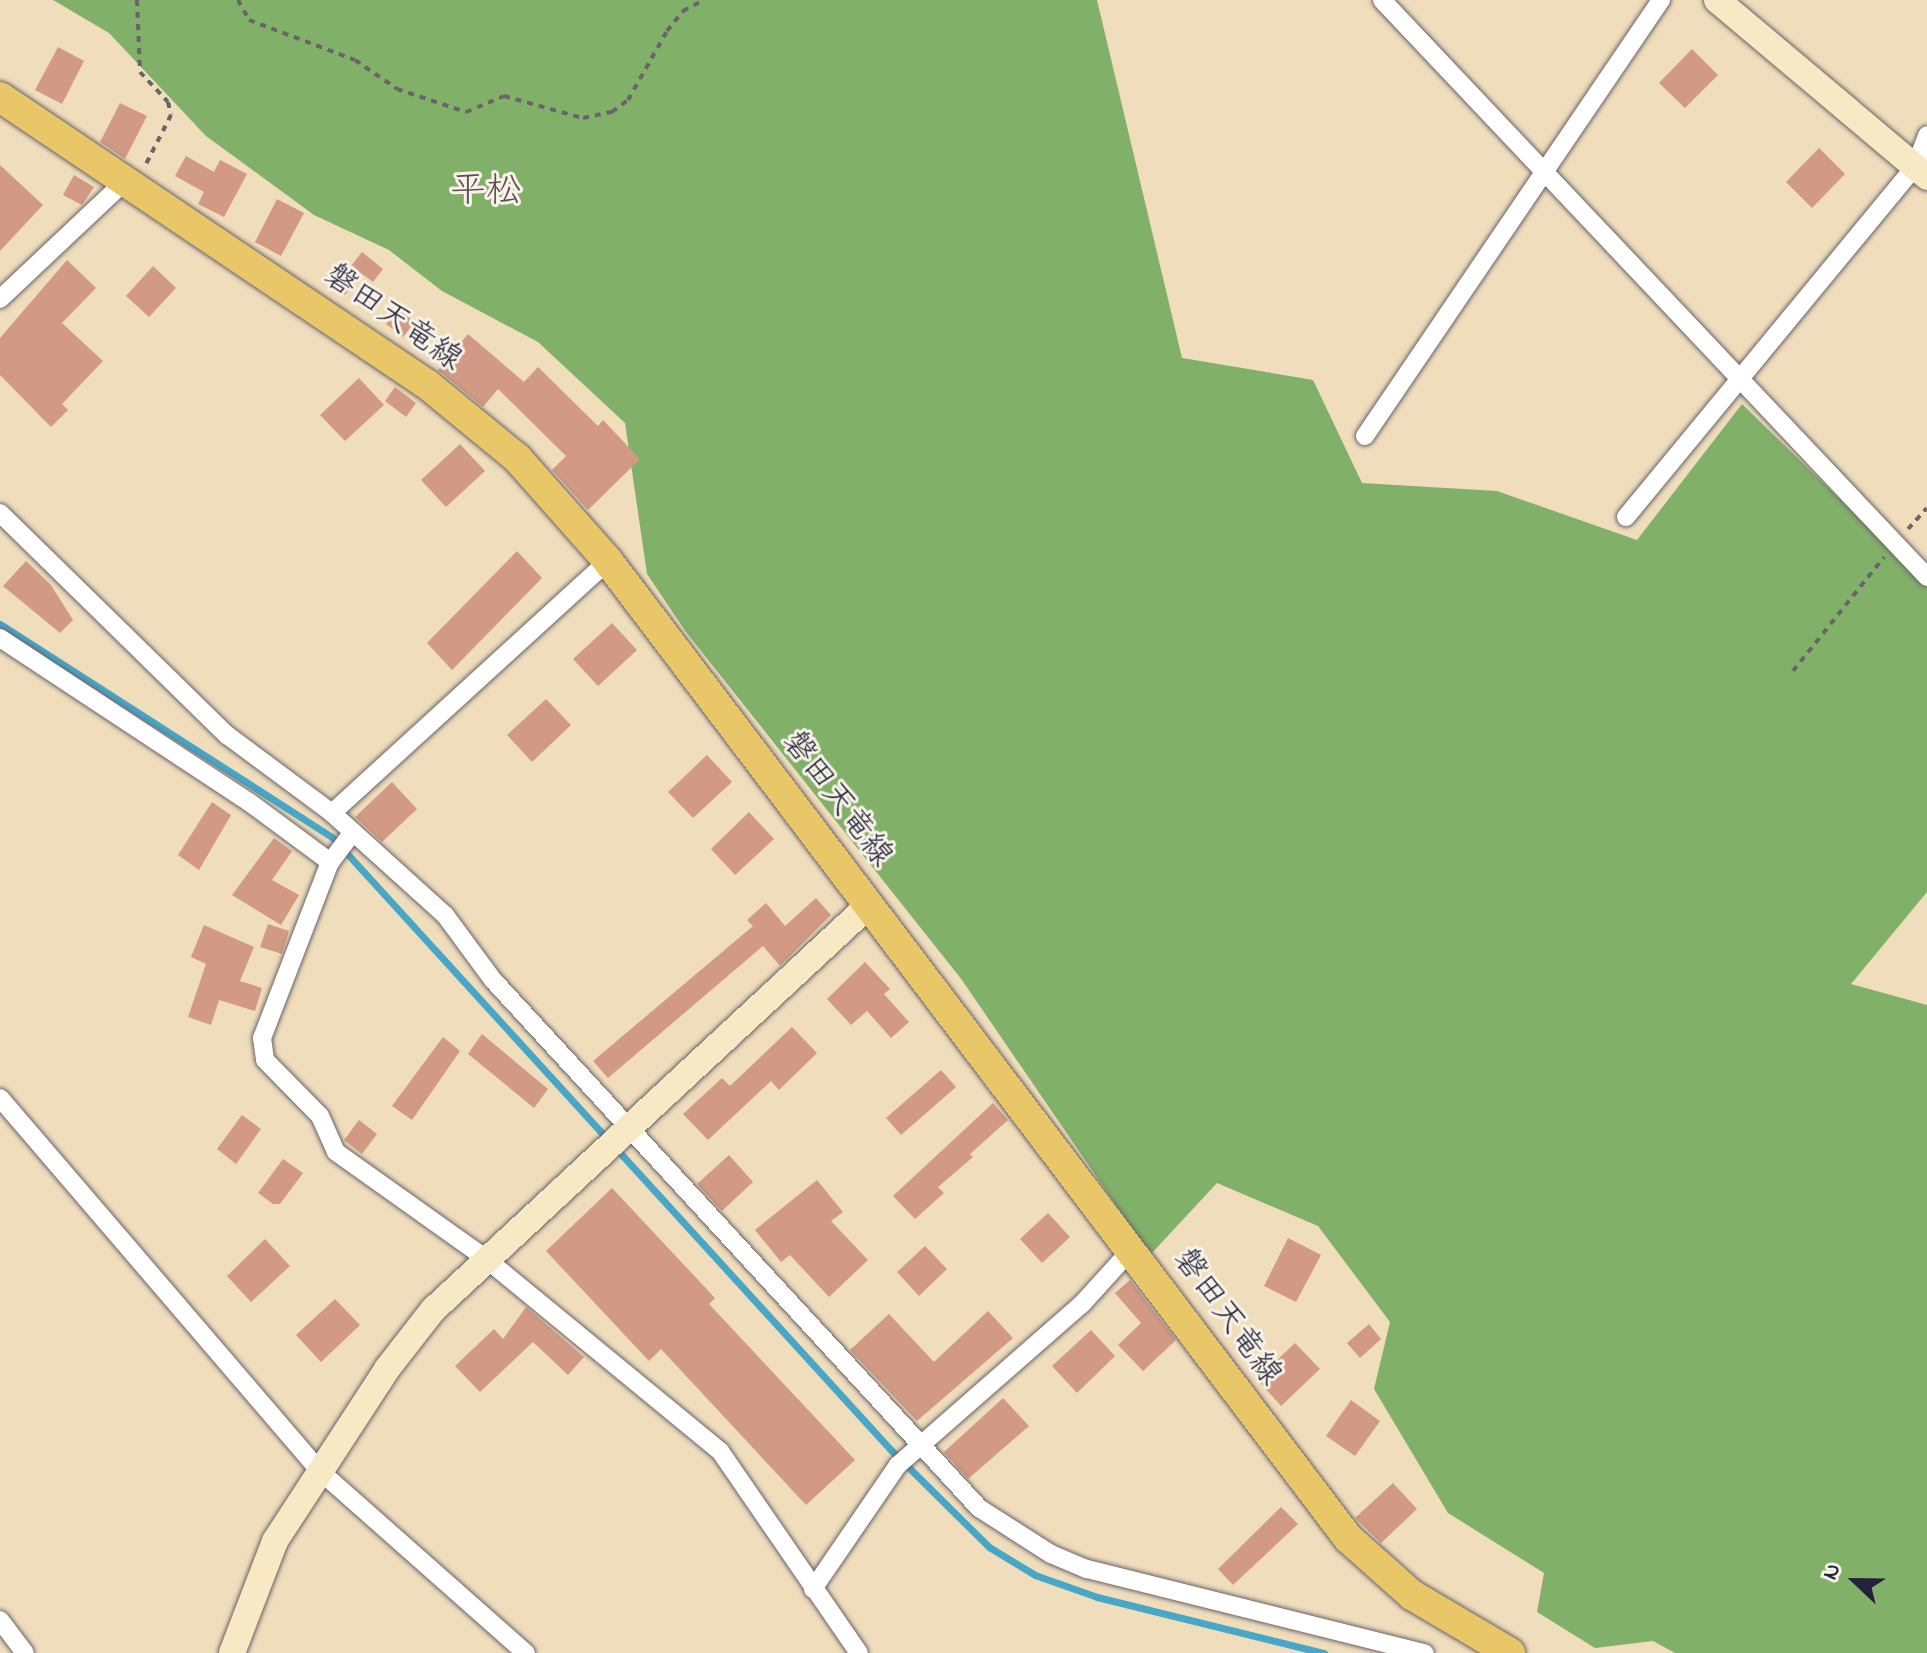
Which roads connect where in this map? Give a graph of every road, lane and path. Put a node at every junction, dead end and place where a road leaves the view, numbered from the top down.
1 (137, 0) edge
2 (238, 0) edge
3 (704, 0) edge
4 (1382, 0) edge
5 (1661, 0) edge
6 (1717, 0) edge
7 (0, 97) edge
8 (1927, 135) edge
9 (1542, 170) junction
10 (1921, 172) edge
11 (125, 181) junction
12 (0, 299) edge
13 (1740, 379) junction
14 (1365, 436) dead end
15 (1927, 508) edge
16 (0, 513) edge
17 (1626, 517) dead end
18 (1896, 543) junction
19 (608, 561) junction
20 (1927, 577) edge
21 (0, 638) edge
22 (1793, 671) dead end
23 (332, 813) junction
24 (353, 832) junction
25 (330, 862) junction
26 (870, 904) junction
27 (0, 1098) edge
28 (620, 1136) junction
29 (1131, 1250) junction
30 (485, 1258) junction
31 (917, 1448) junction
32 (320, 1471) junction
33 (813, 1589) junction
34 (0, 1620) edge
35 (1498, 1651) edge
36 (25, 1653) edge
37 (232, 1653) edge
38 (526, 1653) edge
39 (859, 1653) edge
40 (1425, 1653) edge

1 - 11 path
2 - 3 path
4 - 9 street
5 - 9 street
6 - 10 street
7 - 11 main road, 磐田天竜線
8 - 10 street
9 - 13 street
9 - 14 street
10 - 13 street
11 - 12 street
11 - 19 main road, 磐田天竜線
13 - 17 street
13 - 18 street
15 - 18 path
16 - 23 street
18 - 20 street
18 - 22 path
19 - 23 street
19 - 26 main road, 磐田天竜線
21 - 25 street
23 - 24 street
24 - 25 street
24 - 28 street
25 - 30 street
26 - 28 street
26 - 29 main road, 磐田天竜線
27 - 32 street
28 - 30 street
28 - 31 street
29 - 31 street
29 - 35 main road, 磐田天竜線
30 - 32 street
30 - 33 street
31 - 33 street
31 - 40 street
32 - 37 street
32 - 38 street
33 - 39 street
34 - 36 street

